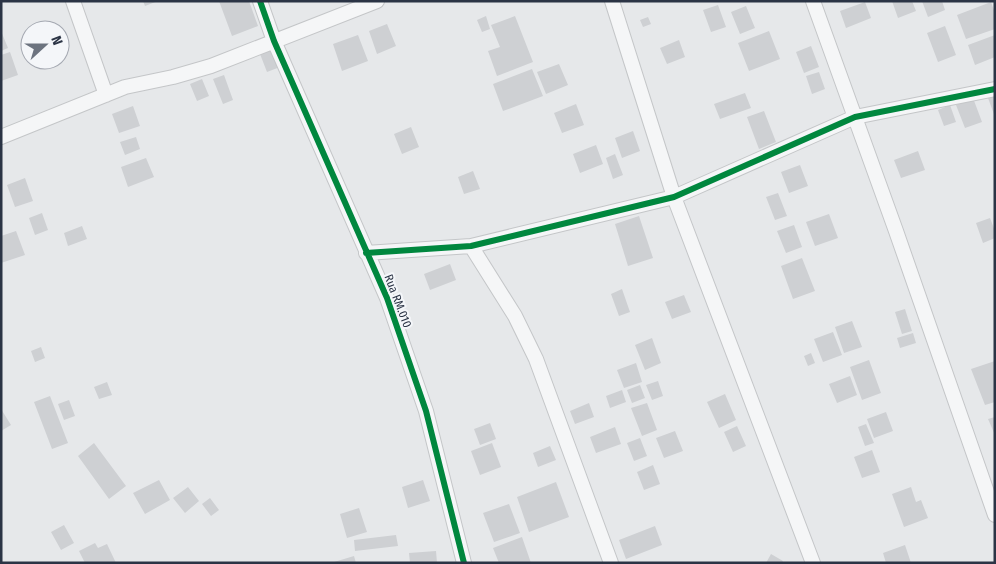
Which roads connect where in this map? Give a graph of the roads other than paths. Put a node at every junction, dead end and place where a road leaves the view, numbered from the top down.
1 (73, 1) edge
2 (260, 1) edge
3 (377, 1) edge
4 (612, 1) edge
5 (812, 1) edge
6 (274, 41) junction
7 (995, 89) edge
8 (106, 94) junction
9 (855, 117) junction
10 (1, 137) edge
11 (674, 197) junction
12 (471, 246) junction
13 (366, 253) junction
14 (995, 515) edge
15 (464, 563) edge
16 (611, 563) edge
17 (813, 563) edge

1 - 8 street
2 - 6 street, Rua RM.010
3 - 6 street
4 - 11 street
5 - 9 street
6 - 8 street
6 - 13 street, Rua RM.010
7 - 9 street
8 - 10 street
9 - 11 street
9 - 14 street
11 - 12 street
11 - 17 street
12 - 13 street
12 - 16 street
13 - 15 street, Rua RM.010

